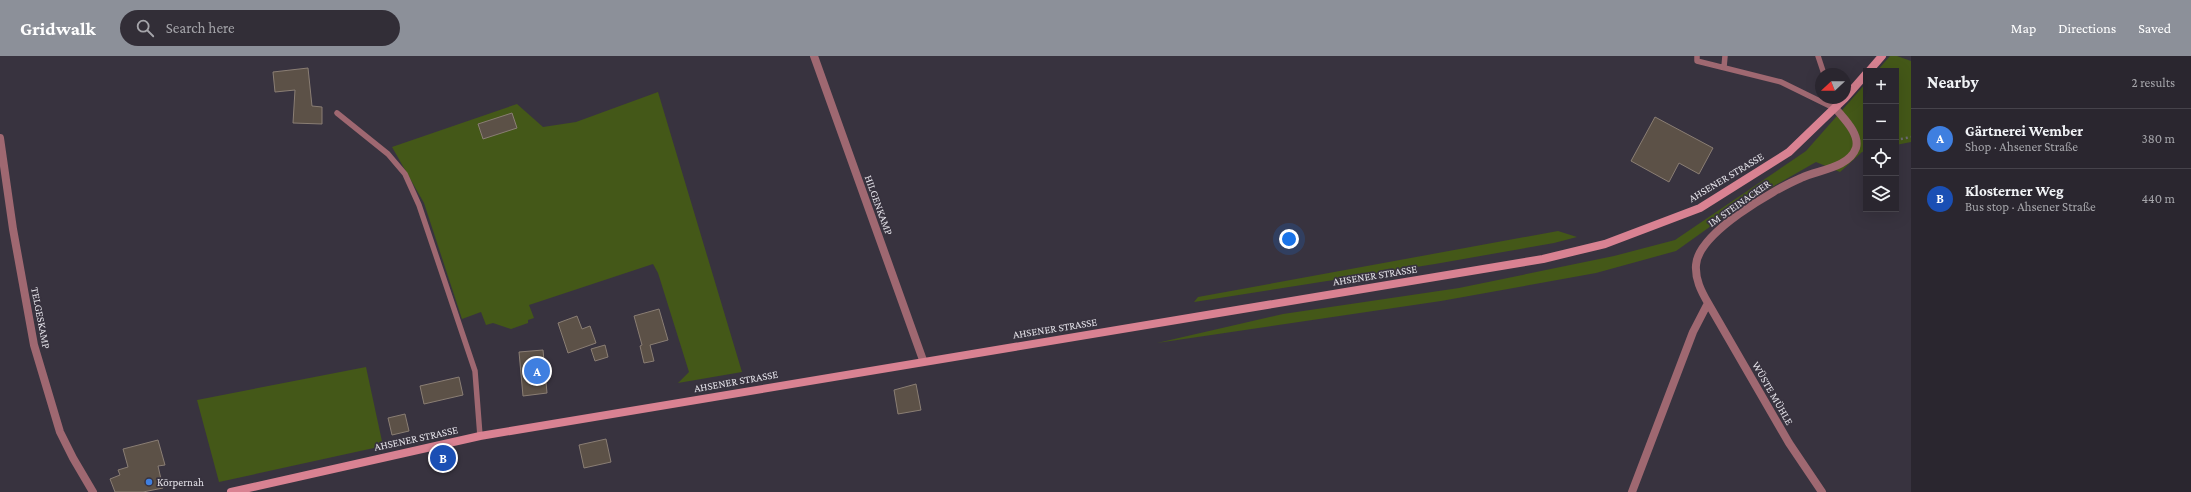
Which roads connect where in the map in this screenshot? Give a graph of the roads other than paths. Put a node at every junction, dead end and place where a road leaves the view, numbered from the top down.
1 (814, 56) edge
2 (1697, 56) edge
3 (1725, 56) edge
4 (1882, 56) edge
5 (1820, 57) edge
6 (1724, 67) junction
7 (1823, 68) edge
8 (1871, 68) edge
9 (1863, 77) edge
10 (1851, 91) edge
11 (1834, 104) edge
12 (1840, 104) edge
13 (1836, 109) junction
14 (337, 113) dead end
15 (0, 138) edge
16 (1708, 303) junction
17 (923, 360) junction
18 (480, 436) junction
19 (93, 492) edge
20 (231, 492) edge
21 (1632, 492) edge
22 (1822, 492) edge

1 - 17 street, HILGENKAMP
2 - 6 lane
3 - 6 lane
4 - 8 main road
5 - 7 lane
6 - 13 lane
9 - 10 main road, AHSENER STRASSE
11 - 13 lane
12 - 13 main road, AHSENER STRASSE
13 - 16 street, IM STEINACKER
13 - 17 main road, AHSENER STRASSE
14 - 18 lane
15 - 19 street, TELGESKAMP
16 - 21 street
16 - 22 street, WÜSTE MÜHLE
17 - 18 main road, AHSENER STRASSE
18 - 20 main road, AHSENER STRASSE

